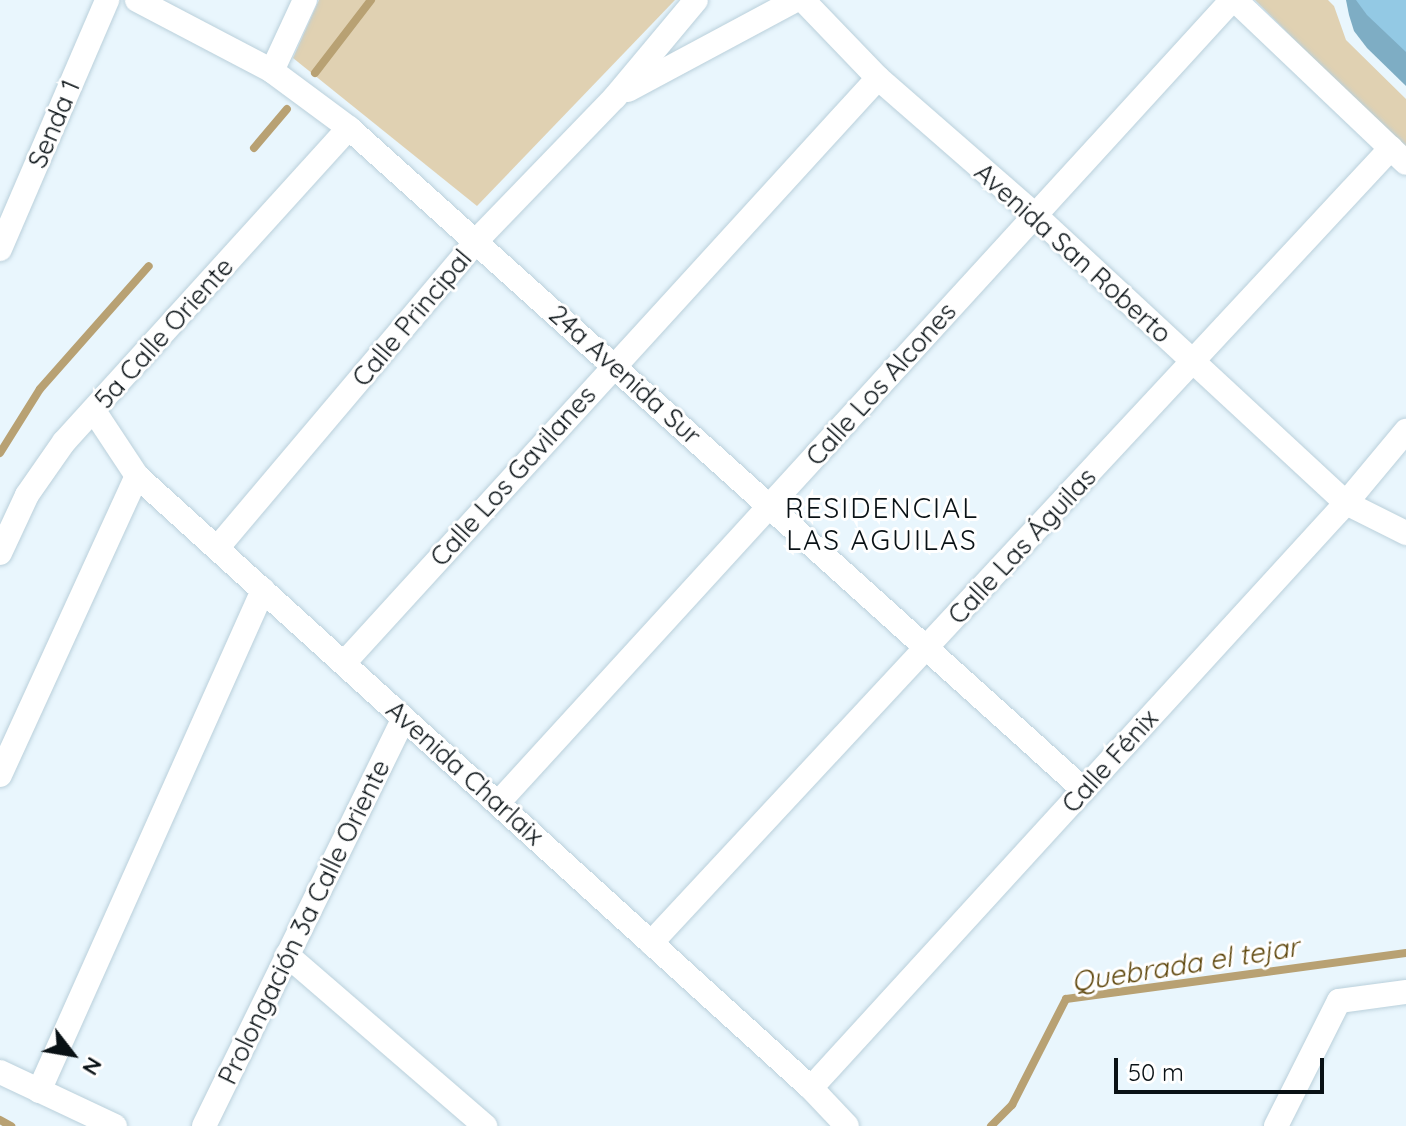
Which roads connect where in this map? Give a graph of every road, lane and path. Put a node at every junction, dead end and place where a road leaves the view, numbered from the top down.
1 (107, 0) edge
2 (137, 0) edge
3 (305, 0) edge
4 (696, 0) edge
5 (796, 0) edge
6 (803, 0) edge
7 (1233, 0) edge
8 (272, 71) junction
9 (878, 78) junction
10 (615, 97) junction
11 (349, 128) junction
12 (1399, 156) edge
13 (1035, 215) junction
14 (477, 240) junction
15 (0, 249) edge
16 (1193, 363) junction
17 (614, 365) junction
18 (94, 411) junction
19 (1406, 431) edge
20 (137, 476) junction
21 (1346, 503) junction
22 (769, 506) junction
23 (1406, 533) edge
24 (218, 547) junction
25 (0, 553) edge
26 (263, 590) junction
27 (927, 648) junction
28 (344, 663) junction
29 (404, 718) junction
30 (0, 775) edge
31 (1084, 790) junction
32 (498, 803) junction
33 (651, 943) junction
34 (287, 955) junction
35 (1406, 992) edge
36 (19, 1081) edge
37 (811, 1088) junction
38 (115, 1126) edge
39 (204, 1126) edge
40 (485, 1126) edge
41 (847, 1126) edge
42 (1276, 1126) edge

1 - 15 street, Senda 1
2 - 8 street, 24a Avenida Sur
3 - 8 street
4 - 10 street
5 - 10 street
6 - 9 street, Avenida San Roberto
7 - 12 street
7 - 13 street, Calle Los Alcones
8 - 11 street, 24a Avenida Sur
9 - 13 street, Avenida San Roberto
9 - 17 street, Calle Los Gavilanes
10 - 14 street, Calle Principal
11 - 14 street, 24a Avenida Sur
11 - 18 street, 5a Calle Oriente
12 - 16 street, Calle Las Águilas
13 - 16 street, Avenida San Roberto
13 - 22 street, Calle Los Alcones
14 - 17 street, 24a Avenida Sur
14 - 24 street, Calle Principal
16 - 21 street, Avenida San Roberto
16 - 27 street, Calle Las Águilas
17 - 22 street, 24a Avenida Sur
17 - 28 street, Calle Los Gavilanes
18 - 20 street, Avenida Charlaix
18 - 25 street, 5a Calle Oriente
19 - 21 street, Calle Fénix
20 - 24 street, Avenida Charlaix
20 - 30 street
21 - 23 street, Avenida San Roberto
21 - 31 street, Calle Fénix
22 - 27 street, 24a Avenida Sur
22 - 32 street, Calle Los Alcones
24 - 26 street, Avenida Charlaix
26 - 28 street, Avenida Charlaix
26 - 36 street
27 - 31 street, 24a Avenida Sur
27 - 33 street, Calle Las Águilas
28 - 29 street, Avenida Charlaix
29 - 32 street, Avenida Charlaix
29 - 34 street, Prolongación 3a Calle Oriente
31 - 37 street, Calle Fénix
32 - 33 street, Avenida Charlaix
33 - 37 street, Avenida Charlaix
34 - 39 street, Prolongación 3a Calle Oriente
34 - 40 street
35 - 42 street
36 - 38 street
37 - 41 street, Avenida Charlaix

